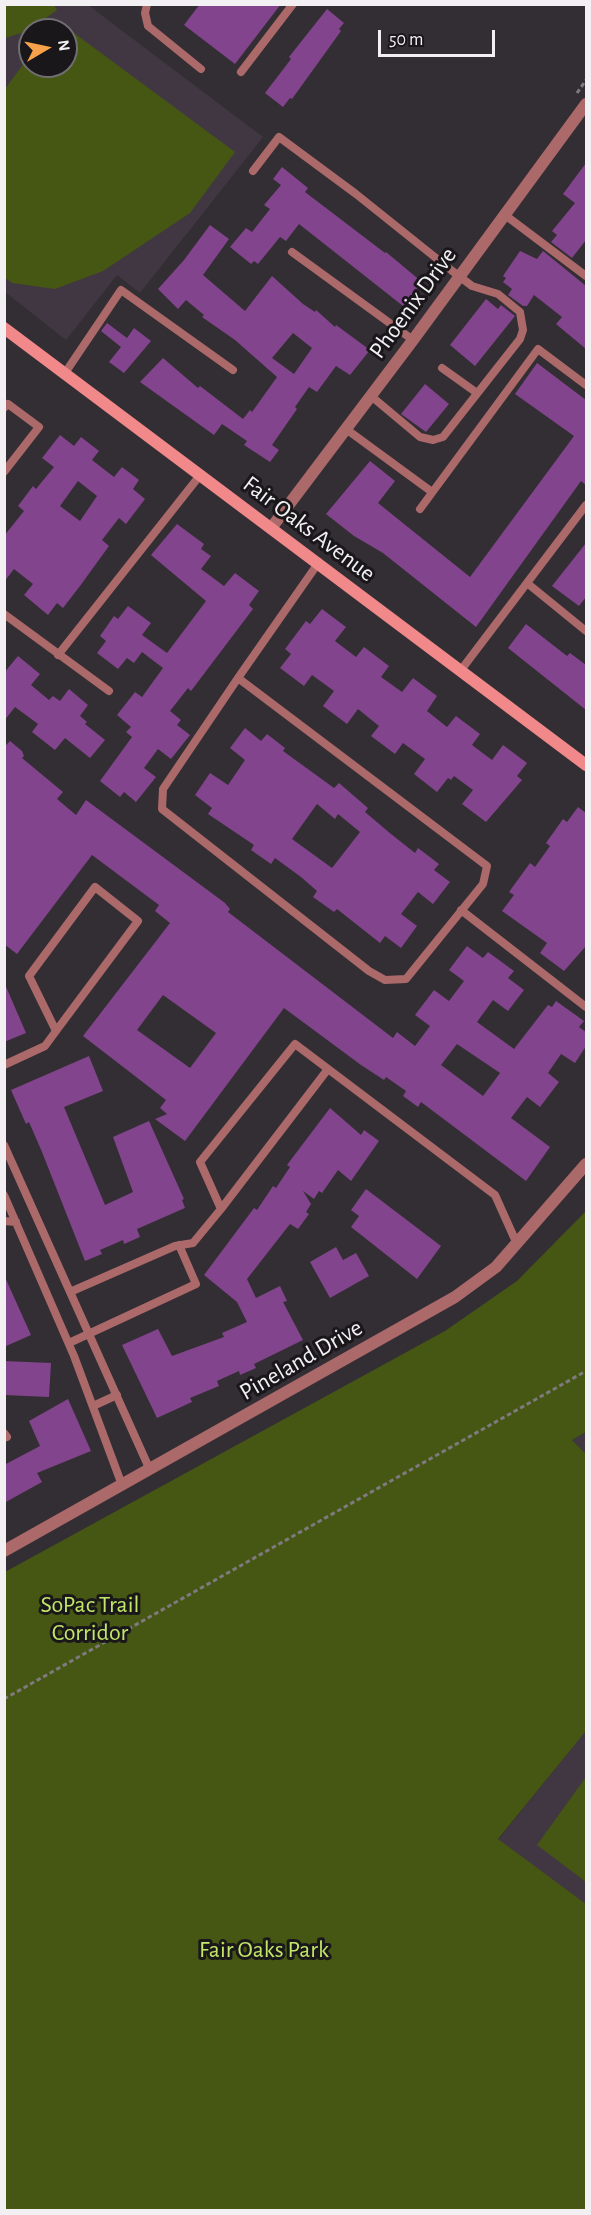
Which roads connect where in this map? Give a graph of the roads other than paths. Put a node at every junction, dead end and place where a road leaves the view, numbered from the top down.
1 (147, 4) edge
2 (292, 4) edge
3 (201, 69) dead end
4 (241, 72) dead end
5 (586, 104) edge
6 (253, 171) dead end
7 (505, 215) junction
8 (292, 252) dead end
9 (460, 276) junction
10 (586, 276) edge
11 (4, 328) edge
12 (413, 340) junction
13 (442, 368) dead end
14 (233, 370) dead end
15 (65, 373) junction
16 (586, 385) edge
17 (477, 393) junction
18 (371, 396) junction
19 (4, 408) edge
20 (346, 429) junction
21 (4, 472) edge
22 (201, 474) junction
23 (432, 492) junction
24 (586, 505) edge
25 (420, 509) dead end
26 (272, 527) junction
27 (319, 562) junction
28 (526, 584) junction
29 (4, 614) edge
30 (586, 631) edge
31 (58, 655) junction
32 (461, 670) junction
33 (238, 678) junction
34 (109, 691) dead end
35 (586, 765) edge
36 (461, 910) junction
37 (586, 1007) edge
38 (56, 1031) junction
39 (4, 1065) edge
40 (328, 1069) junction
41 (4, 1145) edge
42 (586, 1164) edge
43 (4, 1195) edge
44 (221, 1209) junction
45 (4, 1221) edge
46 (16, 1222) junction
47 (517, 1244) junction
48 (179, 1245) junction
49 (70, 1292) junction
50 (89, 1333) junction
51 (69, 1343) junction
52 (117, 1395) junction
53 (93, 1406) junction
54 (4, 1433) edge
55 (4, 1438) edge
56 (150, 1470) junction
57 (122, 1485) junction
58 (4, 1551) edge

1 - 3 lane
2 - 4 lane
5 - 7 street, Phoenix Drive
6 - 9 lane
7 - 9 street, Phoenix Drive
7 - 10 lane
8 - 12 lane
9 - 12 street, Phoenix Drive
9 - 17 lane
11 - 15 main road, Fair Oaks Avenue
12 - 18 street, Phoenix Drive
13 - 17 lane
14 - 15 lane
15 - 22 main road, Fair Oaks Avenue
16 - 23 lane
17 - 18 lane
18 - 20 street, Phoenix Drive
19 - 21 lane
20 - 23 lane
20 - 26 street, Phoenix Drive
22 - 26 main road, Fair Oaks Avenue
22 - 31 lane
23 - 25 lane
24 - 28 lane
26 - 27 main road, Fair Oaks Avenue
27 - 32 main road, Fair Oaks Avenue
27 - 33 lane
28 - 30 lane
28 - 32 lane
29 - 31 lane
31 - 34 lane
32 - 35 main road, Fair Oaks Avenue
33 - 36 lane
33 - 36 lane
36 - 37 lane
38 - 38 lane
38 - 39 lane
40 - 44 lane
40 - 44 lane
40 - 47 lane
41 - 49 lane
42 - 47 street, Pineland Drive
43 - 46 lane
44 - 48 lane
45 - 46 lane
46 - 51 lane
47 - 56 street, Pineland Drive
48 - 49 lane
48 - 50 lane
49 - 50 lane
50 - 51 lane
50 - 52 lane
51 - 53 lane
52 - 53 lane
52 - 56 lane
53 - 57 lane
54 - 55 lane
56 - 57 street, Pineland Drive
57 - 58 street, Pineland Drive

